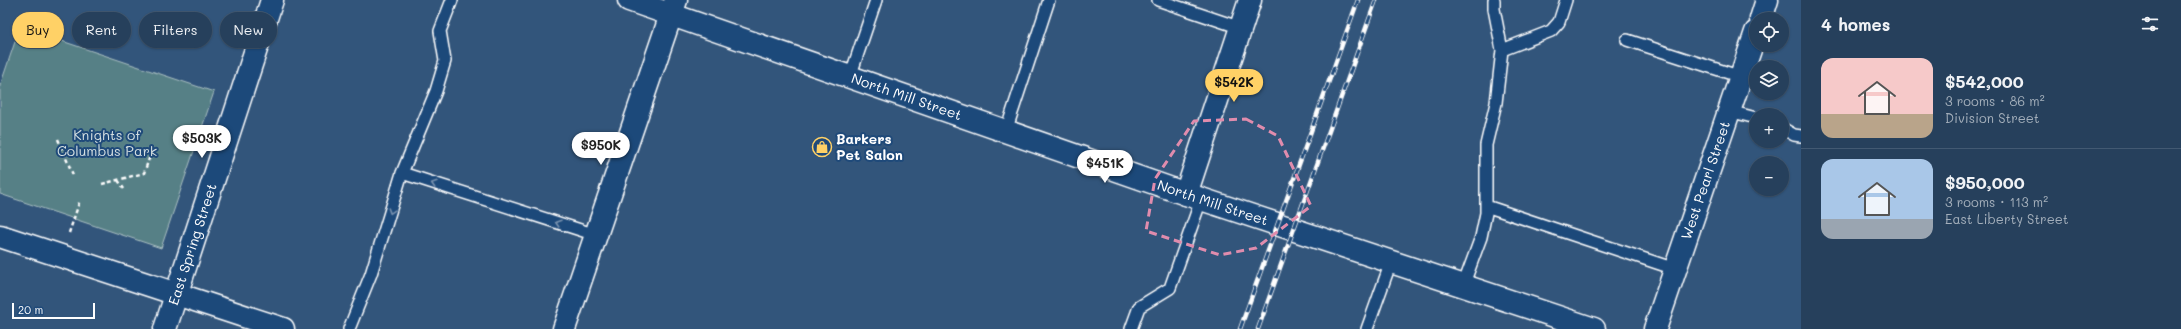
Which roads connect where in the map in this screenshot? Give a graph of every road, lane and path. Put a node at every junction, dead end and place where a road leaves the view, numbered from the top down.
1 (272, 0) edge
2 (452, 0) edge
3 (629, 0) edge
4 (876, 0) edge
5 (1049, 0) edge
6 (1158, 0) edge
7 (1250, 0) edge
8 (1566, 0) edge
9 (1767, 0) edge
10 (1494, 5) edge
11 (673, 7) edge
12 (1763, 12) edge
13 (1241, 28) junction
14 (1626, 40) dead end
15 (1502, 50) junction
16 (1749, 52) edge
17 (850, 77) junction
18 (1741, 77) junction
19 (1729, 111) junction
20 (1749, 116) edge
21 (1006, 131) junction
22 (1789, 132) edge
23 (1801, 136) edge
24 (58, 139) dead end
25 (152, 150) dead end
26 (402, 173) junction
27 (73, 175) dead end
28 (118, 180) junction
29 (102, 184) dead end
30 (124, 189) dead end
31 (1193, 197) junction
32 (80, 200) dead end
33 (1486, 206) junction
34 (596, 235) junction
35 (0, 236) edge
36 (61, 256) junction
37 (1391, 262) junction
38 (1675, 269) junction
39 (1463, 286) junction
40 (177, 294) junction
41 (251, 324) edge
42 (165, 329) edge
43 (283, 329) edge
44 (349, 329) edge
45 (564, 329) edge
46 (1131, 329) edge
47 (1367, 329) edge
48 (1594, 329) edge
49 (1655, 329) edge

1 - 40 street, East Spring Street
2 - 26 lane
3 - 11 street, North Mill Street
4 - 17 lane
5 - 21 lane
6 - 13 lane
7 - 13 street
8 - 15 lane
9 - 12 street
10 - 15 lane
11 - 17 street, North Mill Street
11 - 34 street
13 - 31 street
14 - 18 lane
15 - 33 lane
16 - 18 street, West Pearl Street
17 - 21 street, North Mill Street
18 - 19 street, West Pearl Street
19 - 20 lane
19 - 38 street, West Pearl Street
21 - 31 street, North Mill Street
22 - 23 lane
24 - 27 path
25 - 28 path
34 -> 26 lane
26 -> 44 lane
28 - 29 path
28 - 30 path
31 - 37 street, North Mill Street
31 - 46 lane
32 - 36 path
33 - 38 lane
33 - 39 lane
34 - 45 street
35 - 36 street
36 - 40 street
37 - 39 street, North Mill Street
37 - 47 lane
38 - 49 street, West Pearl Street
39 - 48 street, North Mill Street
40 - 41 street
40 - 42 street, East Spring Street
41 - 43 street

